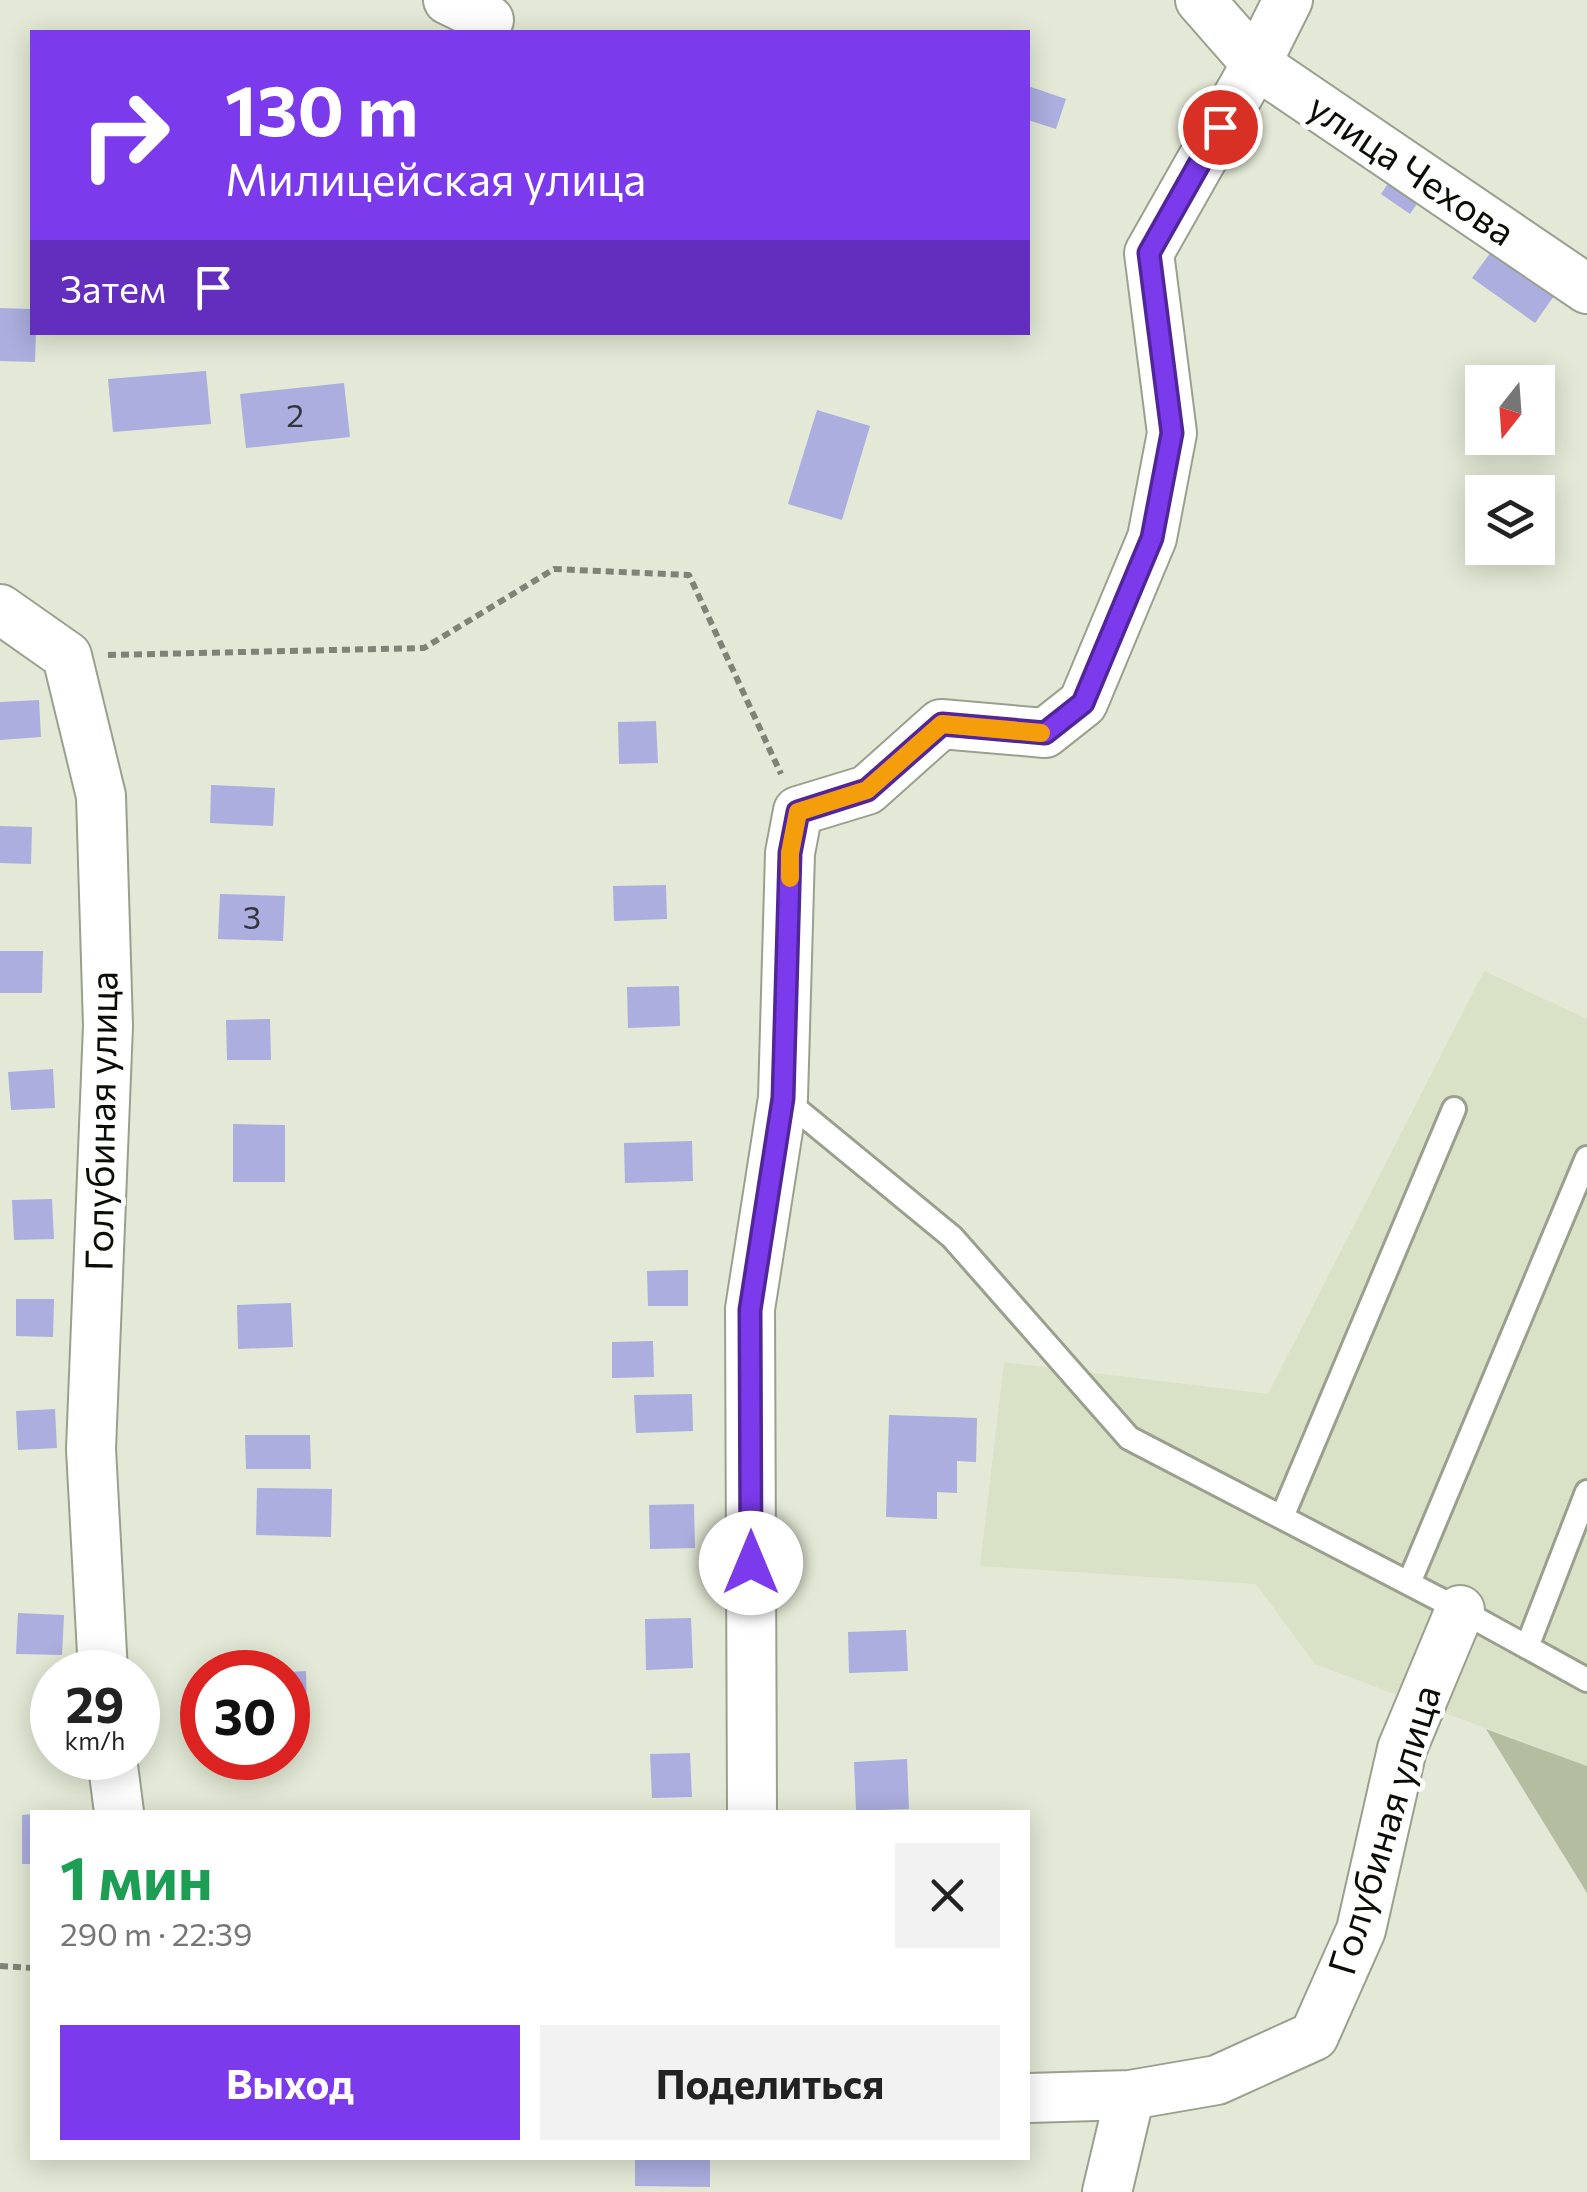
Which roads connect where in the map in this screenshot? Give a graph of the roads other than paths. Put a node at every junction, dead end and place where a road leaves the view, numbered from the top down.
1 (1200, 0) edge
2 (1288, 0) edge
3 (1256, 64) junction
4 (1587, 289) edge
5 (0, 608) edge
6 (783, 1098) junction
7 (1454, 1109) dead end
8 (1587, 1158) edge
9 (1587, 1492) edge
10 (1282, 1518) junction
11 (1409, 1583) junction
12 (1460, 1610) junction
13 (1527, 1647) junction
14 (102, 1650) edge
15 (1587, 1680) edge
16 (115, 1780) edge
17 (119, 1810) edge
18 (752, 1810) edge
19 (1130, 2095) junction
20 (1030, 2098) edge
21 (1108, 2192) edge

1 - 3 street, улица Чехова
2 - 3 street
3 - 4 street, улица Чехова
3 - 6 street
5 - 14 street, Голубиная улица
6 - 10 lane
6 - 18 street
7 - 10 lane
8 - 11 lane
9 - 13 lane
10 - 11 lane
11 - 12 lane
12 - 13 lane
12 - 19 street, Голубиная улица
13 - 15 lane
16 - 17 street
19 - 20 street, Голубиная улица
19 - 21 street

